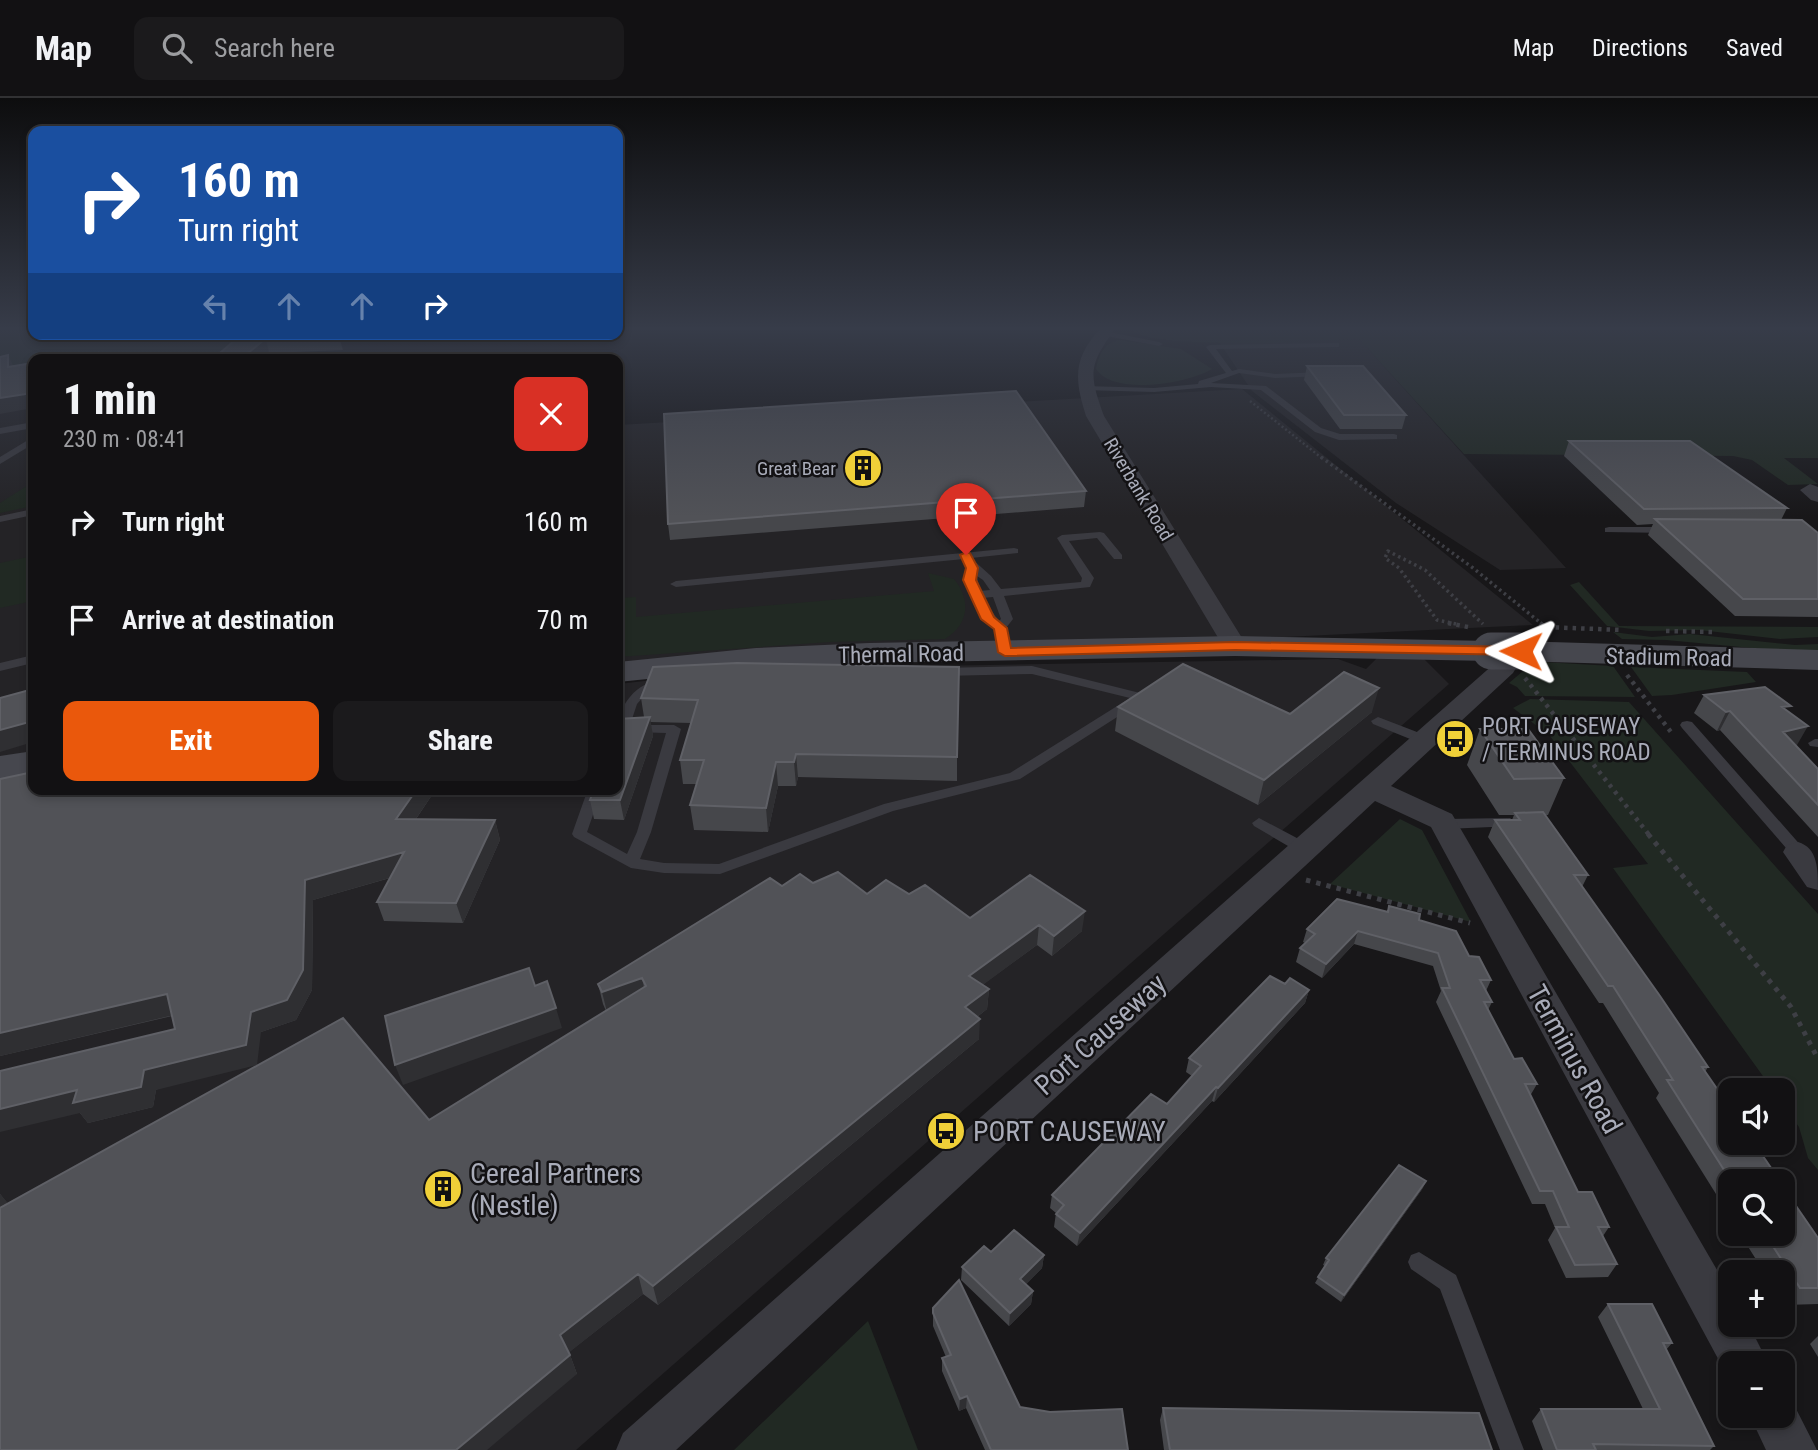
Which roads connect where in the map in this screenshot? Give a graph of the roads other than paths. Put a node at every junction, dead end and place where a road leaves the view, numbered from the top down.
1 (1085, 391) edge
2 (1267, 391) edge
3 (28, 426) edge
4 (0, 431) edge
5 (1394, 437) dead end
6 (28, 443) edge
7 (0, 461) edge
8 (28, 513) edge
9 (0, 519) edge
10 (1609, 530) dead end
11 (1679, 530) edge
12 (1014, 551) dead end
13 (966, 555) junction
14 (1118, 557) dead end
15 (972, 568) junction
16 (676, 584) dead end
17 (996, 593) junction
18 (977, 595) junction
19 (1003, 640) junction
20 (1235, 646) junction
21 (1504, 651) junction
22 (28, 660) edge
23 (1818, 660) edge
24 (0, 667) edge
25 (623, 672) edge
26 (922, 672) edge
27 (674, 681) edge
28 (623, 721) edge
29 (1378, 721) dead end
30 (1687, 725) dead end
31 (623, 731) edge
32 (1425, 740) junction
33 (28, 763) edge
34 (0, 768) edge
35 (1373, 789) junction
36 (593, 795) edge
37 (1259, 823) dead end
38 (1528, 823) edge
39 (1444, 824) junction
40 (1798, 852) joint
41 (1292, 861) junction
42 (631, 863) junction
43 (1818, 879) edge
44 (1419, 1262) dead end
45 (1738, 1351) edge
46 (1781, 1428) edge
47 (640, 1450) edge
48 (1512, 1450) edge
49 (1793, 1450) edge

1 - 20 street, Riverbank Road
2 - 5 lane
3 - 4 lane
6 - 7 lane
8 - 9 lane
10 - 11 lane
12 - 13 lane
13 - 15 lane
13 - 16 lane
14 - 17 lane
15 - 17 lane
15 - 18 lane
17 - 18 lane
17 - 19 lane
18 - 19 lane
19 - 20 street, Thermal Road
19 - 25 street, Thermal Road
20 - 21 street, Thermal Road
21 - 23 street, Stadium Road
21 - 32 street, Port Causeway
22 - 24 lane
26 - 42 lane
27 - 28 lane
29 - 32 lane
30 - 40 lane
31 - 42 lane
32 - 35 street, Port Causeway
33 - 34 street
35 - 39 street
35 - 41 street, Port Causeway
36 - 42 lane
37 - 41 lane
38 - 39 lane
39 - 45 street, Terminus Road
40 - 43 street
41 - 47 street, Port Causeway
44 - 48 lane
46 - 49 street

